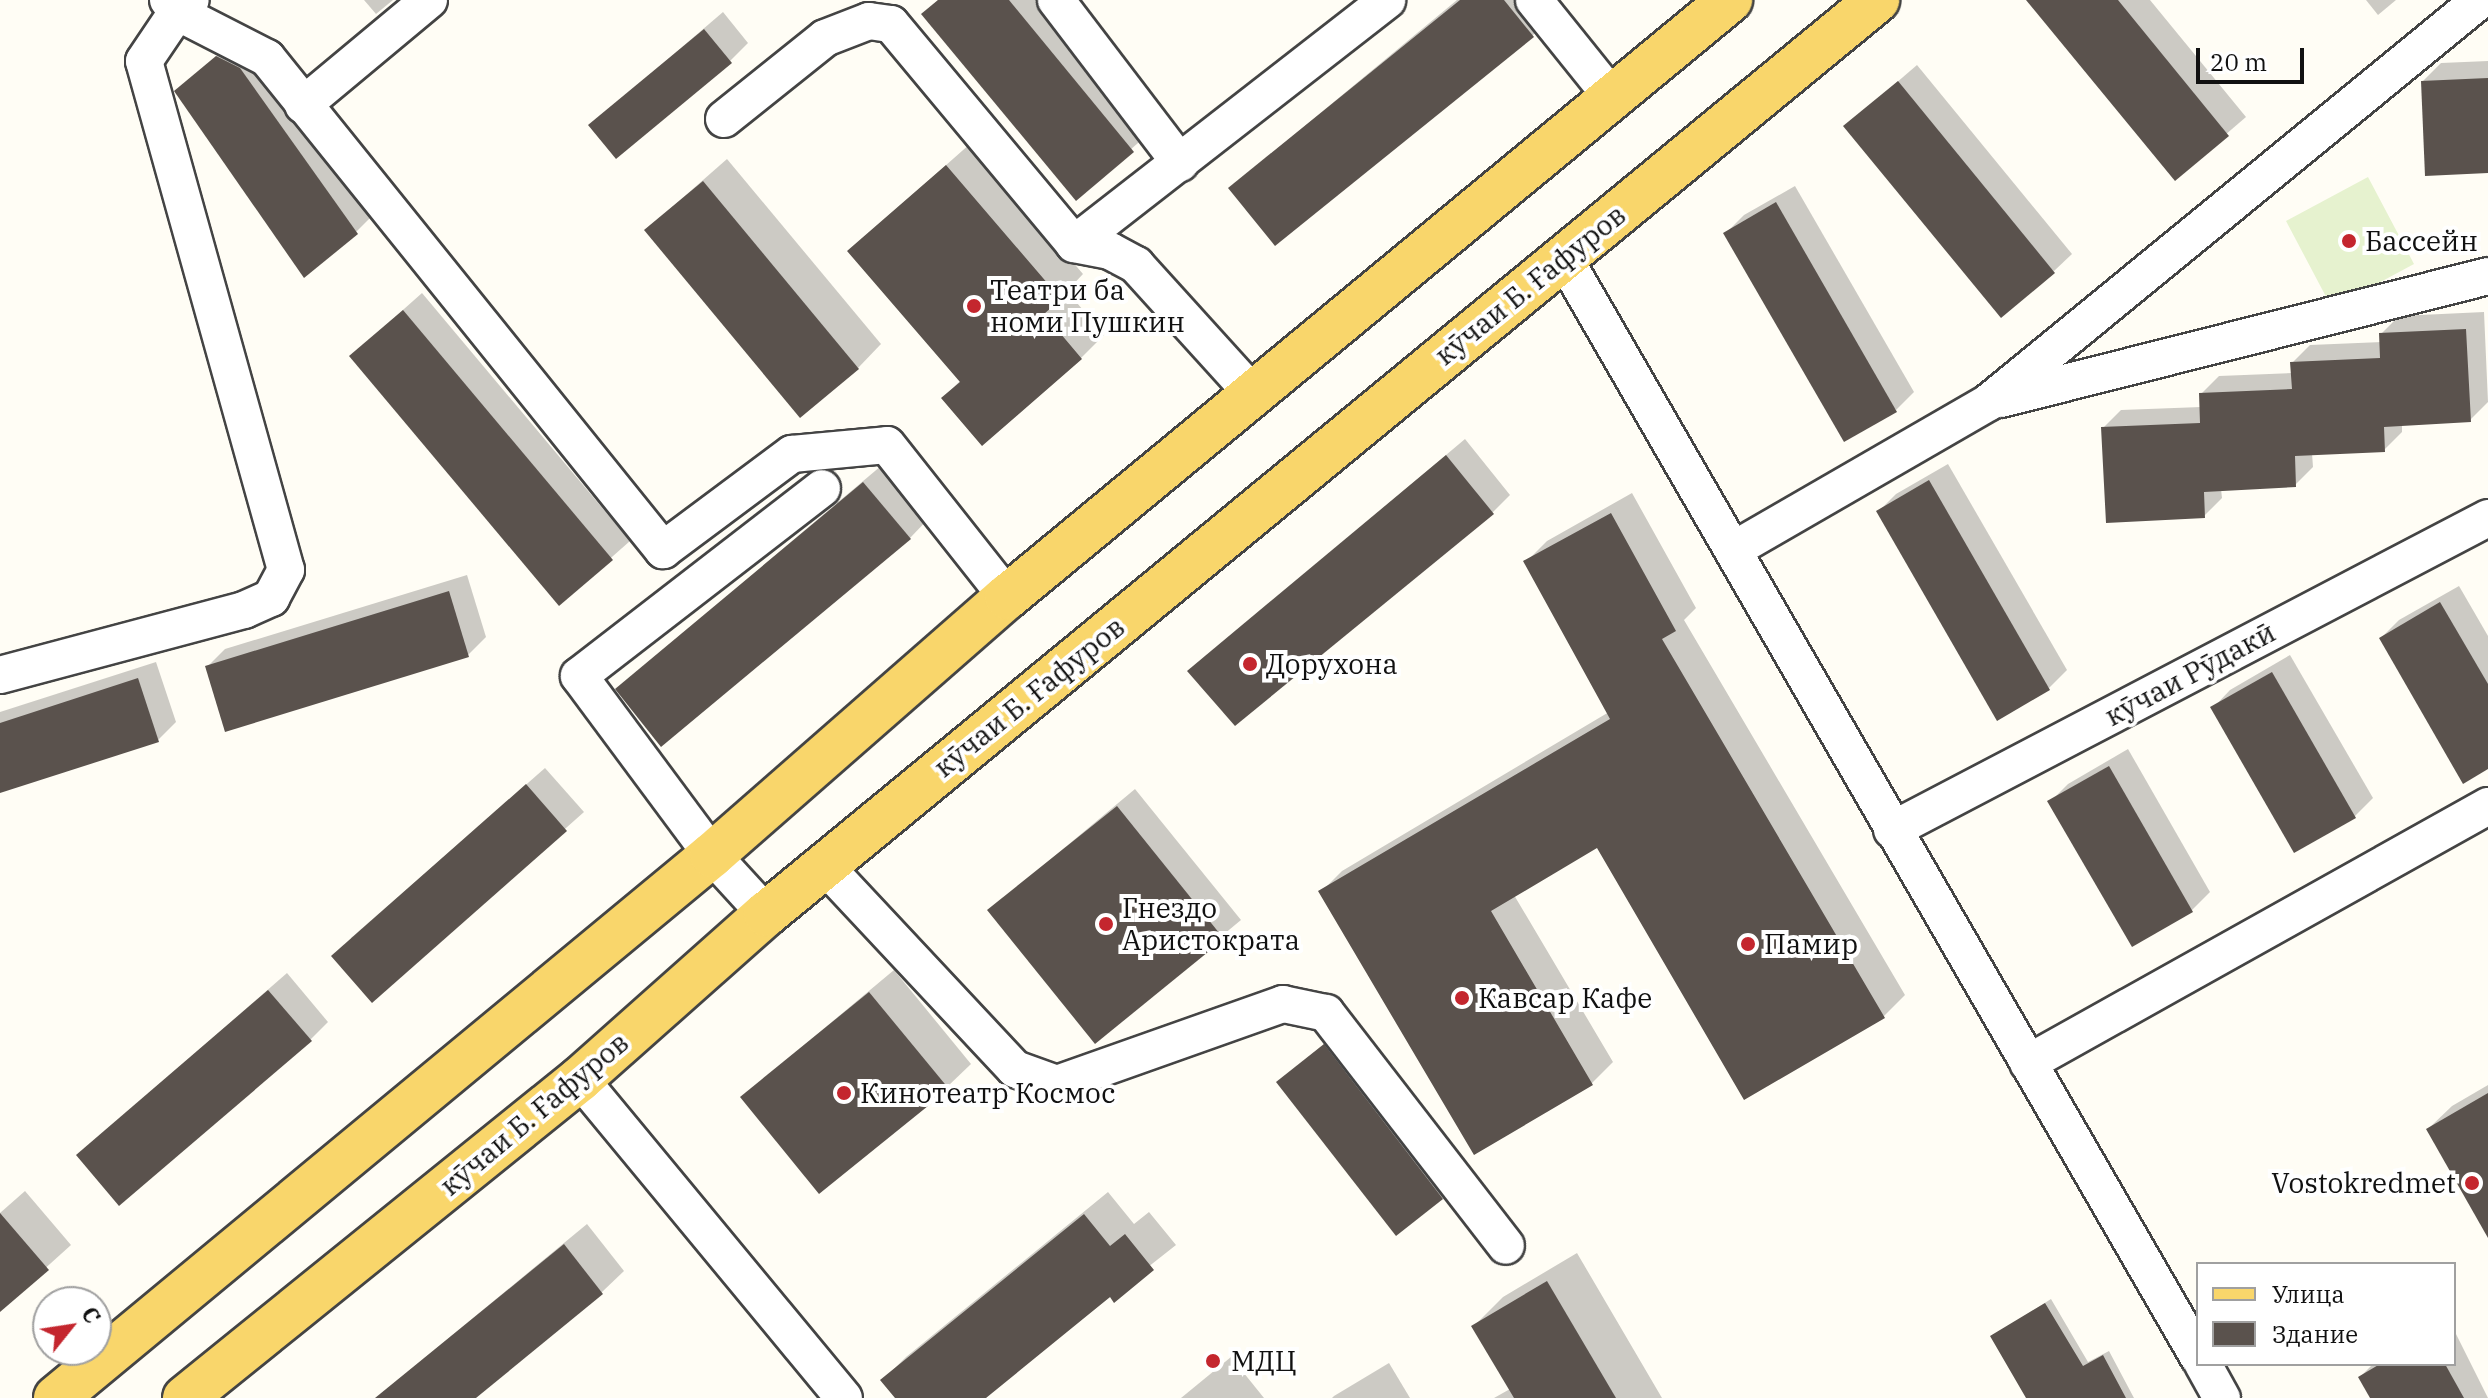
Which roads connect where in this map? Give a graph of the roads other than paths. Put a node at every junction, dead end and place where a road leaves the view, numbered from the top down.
1 (429, 0) edge
2 (1056, 0) edge
3 (1387, 0) edge
4 (1534, 0) edge
5 (1730, 0) edge
6 (1877, 0) edge
7 (2480, 0) edge
8 (179, 4) edge
9 (1612, 97) junction
10 (303, 105) junction
11 (724, 119) dead end
12 (1180, 163) junction
13 (1074, 244) junction
14 (1564, 258) junction
15 (2488, 276) edge
16 (1253, 394) junction
17 (1989, 402) junction
18 (822, 488) dead end
19 (2488, 518) edge
20 (1733, 550) junction
21 (1007, 597) junction
22 (0, 675) edge
23 (2488, 806) edge
24 (1892, 830) junction
25 (712, 855) junction
26 (825, 866) junction
27 (766, 914) junction
28 (2028, 1063) junction
29 (580, 1079) junction
30 (1506, 1246) dead end
31 (2196, 1353) edge
32 (2204, 1366) edge
33 (56, 1398) edge
34 (185, 1398) edge
35 (844, 1398) edge
36 (2222, 1398) edge

1 - 10 street
2 - 12 street
3 - 12 street
4 - 9 street
5 - 9 main road
6 - 14 main road, кӯчаи Б. Ғафуров
7 - 17 street
8 - 10 street
8 - 22 street
9 - 16 main road
10 - 21 street
11 - 13 street
12 - 13 street
13 - 16 street
14 - 20 street
14 - 26 main road, кӯчаи Б. Ғафуров
15 - 17 street
16 - 21 main road
17 - 20 street
18 - 25 street
19 - 24 street, кӯчаи Рӯдакӣ
20 - 24 street
21 - 25 main road
23 - 28 street
24 - 28 street
25 - 27 street
25 - 33 main road
26 - 27 main road, кӯчаи Б. Ғафуров
26 - 30 street
27 - 29 main road, кӯчаи Б. Ғафуров
28 - 31 street
29 - 34 main road, кӯчаи Б. Ғафуров
29 - 35 street
32 - 36 street

